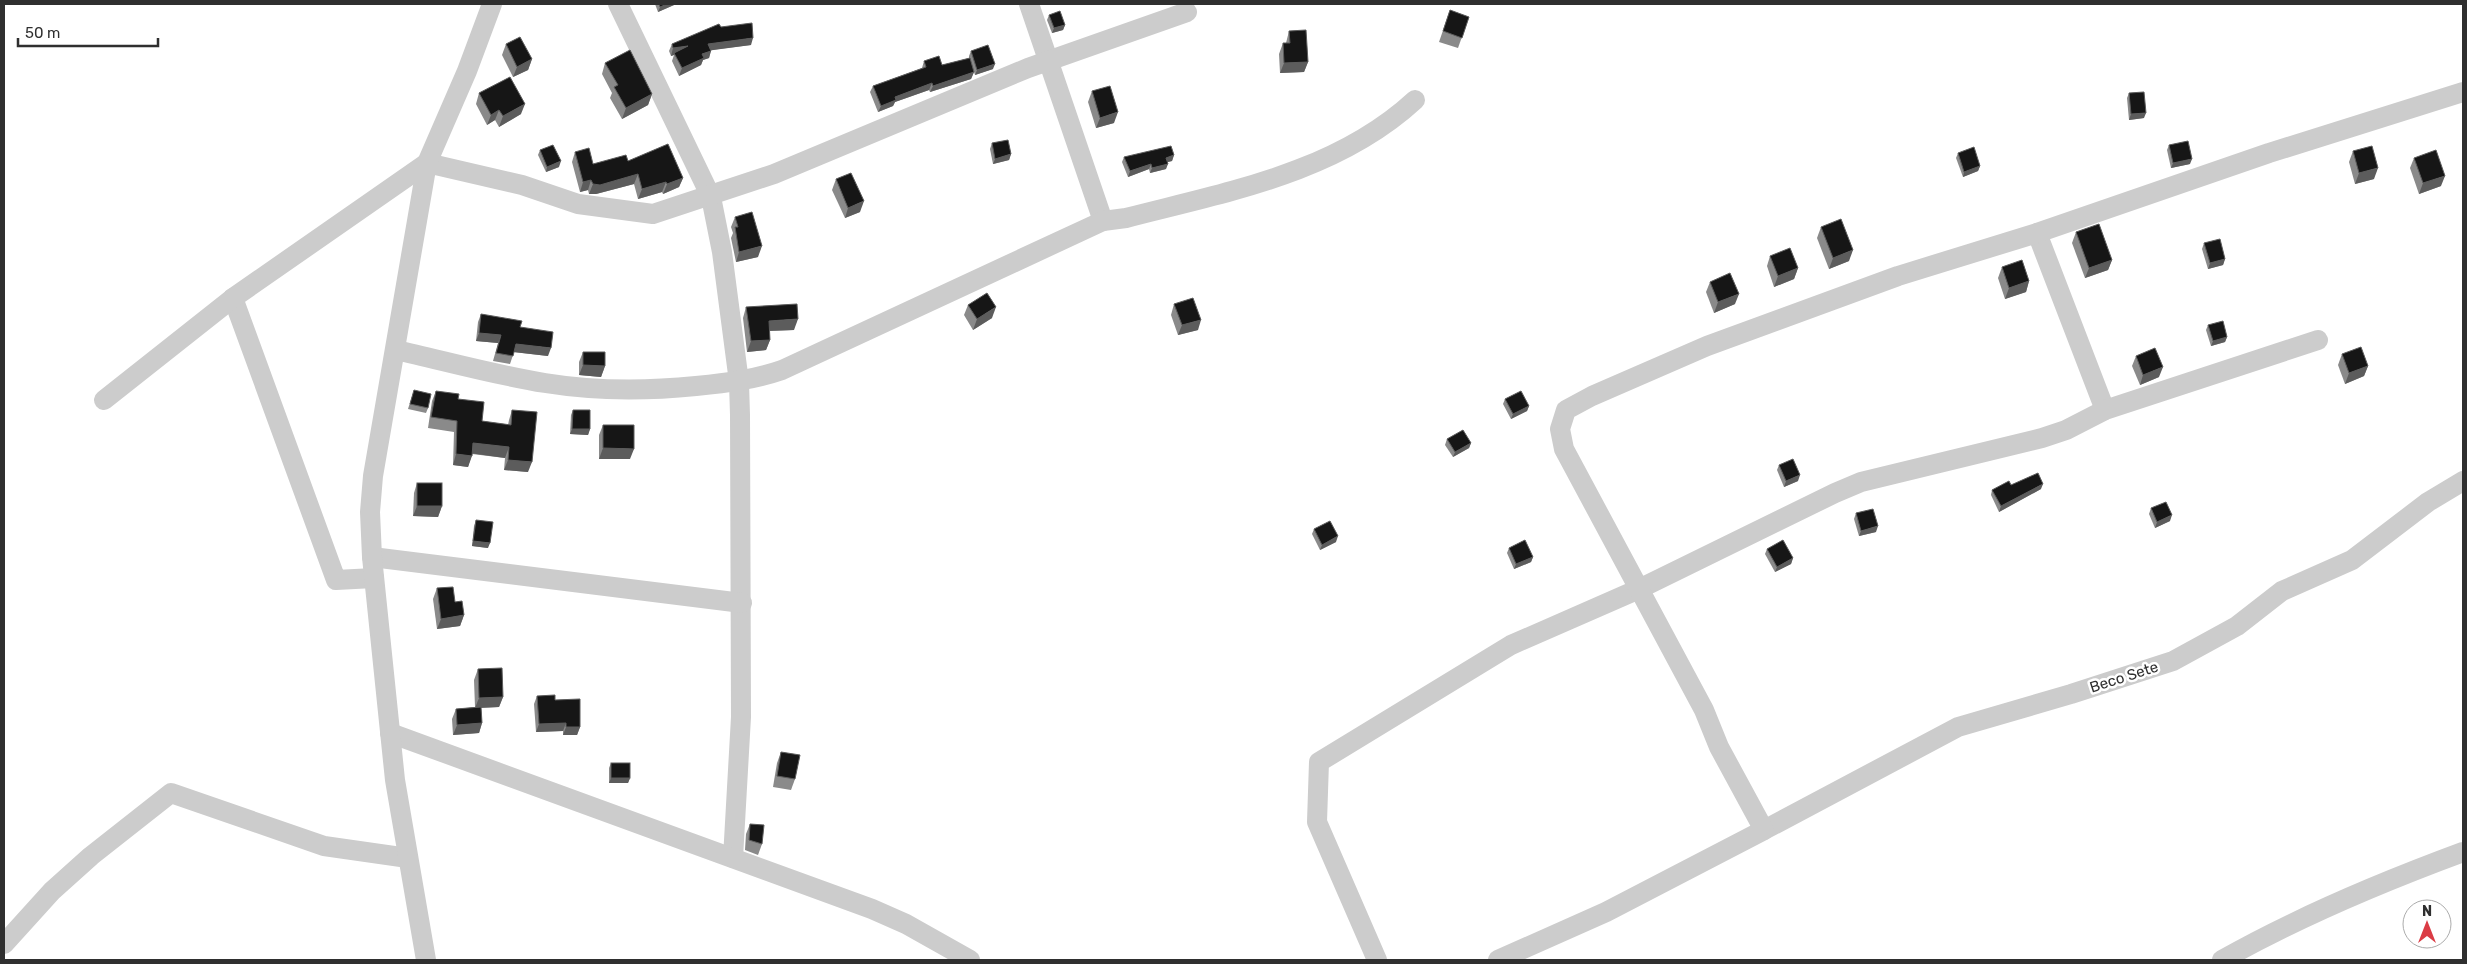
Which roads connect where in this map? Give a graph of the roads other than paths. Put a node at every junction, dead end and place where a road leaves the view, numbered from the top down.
1 (492, 4) edge
2 (618, 4) edge
3 (1029, 4) edge
4 (1187, 12) dead end
5 (1049, 61) junction
6 (2463, 92) edge
7 (1415, 100) dead end
8 (427, 162) junction
9 (711, 197) junction
10 (1103, 221) junction
11 (2037, 233) junction
12 (233, 298) junction
13 (2318, 340) dead end
14 (396, 350) junction
15 (739, 382) junction
16 (104, 400) dead end
17 (2105, 410) junction
18 (2463, 481) edge
19 (372, 557) junction
20 (374, 578) junction
21 (1640, 589) junction
22 (742, 603) junction
23 (390, 733) junction
24 (1764, 830) junction
25 (2463, 852) edge
26 (408, 858) junction
27 (733, 858) junction
28 (4, 944) edge
29 (426, 960) edge
30 (970, 960) edge
31 (1377, 960) edge
32 (1498, 960) edge
33 (2222, 960) edge

1 - 8 street
2 - 9 street
3 - 5 street
4 - 5 street
5 - 9 street
5 - 10 street
6 - 11 street
7 - 10 street
8 - 9 street
8 - 12 street
8 - 14 street
9 - 15 street
10 - 15 street
11 - 17 street
11 - 21 street
12 - 16 street
12 - 20 street
13 - 17 street
14 - 15 street
14 - 19 street
15 - 22 street
17 - 21 street
18 - 24 street, Beco Sete
19 - 20 street
19 - 22 street
20 - 23 street
21 - 24 street
21 - 31 street
22 - 27 street
23 - 26 street
23 - 27 street
24 - 32 street, Beco Sete
25 - 33 street
26 - 28 street
26 - 29 street
27 - 30 street

